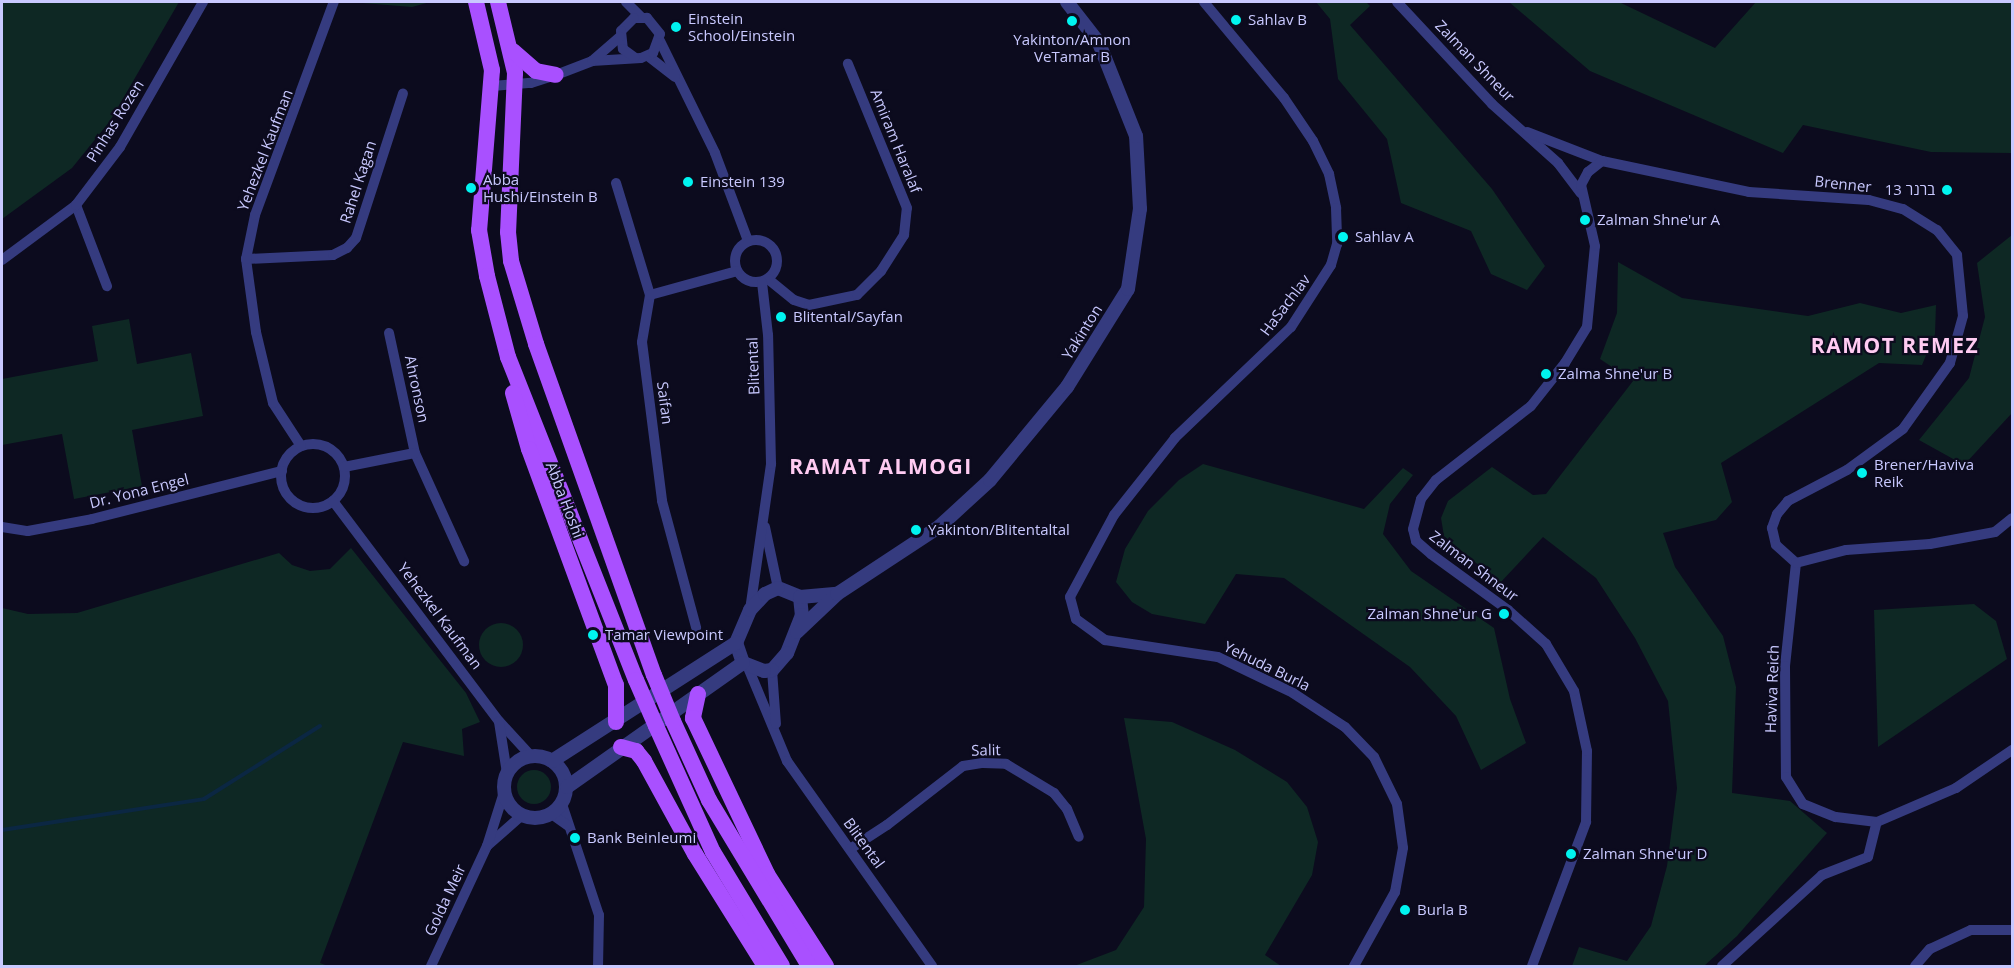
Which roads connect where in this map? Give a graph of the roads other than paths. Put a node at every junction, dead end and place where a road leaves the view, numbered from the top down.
1 (203, 2) edge
2 (334, 2) edge
3 (476, 2) edge
4 (498, 2) edge
5 (626, 2) edge
6 (1067, 2) edge
7 (1204, 2) edge
8 (1397, 2) edge
9 (640, 17) junction
10 (620, 37) junction
11 (660, 41) junction
12 (513, 51) junction
13 (648, 56) junction
14 (634, 57) junction
15 (592, 61) junction
16 (848, 64) dead end
17 (556, 75) junction
18 (516, 84) junction
19 (681, 84) junction
20 (493, 86) junction
21 (403, 93) dead end
22 (1527, 132) junction
23 (1602, 161) junction
24 (616, 183) dead end
25 (1582, 193) junction
26 (76, 204) junction
27 (748, 241) junction
28 (246, 259) junction
29 (2, 260) edge
30 (737, 271) junction
31 (765, 280) junction
32 (107, 286) dead end
33 (650, 295) junction
34 (388, 333) dead end
35 (508, 357) junction
36 (301, 446) junction
37 (415, 453) junction
38 (344, 467) junction
39 (282, 471) junction
40 (333, 501) junction
41 (2013, 518) edge
42 (764, 520) junction
43 (2, 527) edge
44 (464, 561) dead end
45 (1796, 563) junction
46 (778, 588) junction
47 (837, 594) junction
48 (800, 597) junction
49 (1070, 597) joint
50 (750, 610) junction
51 (696, 627) dead end
52 (797, 632) junction
53 (736, 643) junction
54 (745, 664) junction
55 (772, 670) junction
56 (698, 694) junction
57 (499, 721) junction
58 (616, 722) junction
59 (776, 734) junction
60 (621, 747) junction
61 (2013, 750) edge
62 (531, 756) junction
63 (552, 761) junction
64 (507, 773) junction
65 (567, 787) junction
66 (504, 792) junction
67 (562, 804) junction
68 (550, 813) junction
69 (521, 816) junction
70 (1877, 822) junction
71 (567, 825) junction
72 (1079, 837) dead end
73 (487, 846) junction
74 (850, 849) junction
75 (2013, 930) edge
76 (431, 966) edge
77 (598, 966) edge
78 (765, 966) edge
79 (782, 966) edge
80 (808, 966) edge
81 (826, 966) edge
82 (932, 966) edge
83 (1354, 966) edge
84 (1532, 966) edge
85 (1722, 966) edge
86 (1915, 966) edge

1 - 26 street, Pinhas Rozen
2 - 28 street, Yehezkel Kaufman
3 - 20 main road, Abba Hoshi
4 - 12 main road, Abba Hoshi
5 - 9 street
6 - 47 street, Yakinton
7 - 49 street, HaSachlav
8 - 22 street, Zalman Shneur
9 - 10 street
9 - 11 street
10 - 14 street
10 - 15 street
11 - 13 street
11 - 19 street
12 - 17 main road
12 - 18 main road, Abba Hoshi
13 - 14 street
13 - 19 street
14 - 15 street
15 - 17 street
16 - 31 street, Amiram Haralaf
17 - 18 street
18 - 20 street
18 - 80 main road, Abba Hoshi, bridge
19 - 27 street
20 - 35 main road, Abba Hoshi
21 - 28 street, Rahel Kagan
22 - 23 street, Brenner
22 - 25 street, Zalman Shneur
23 - 25 street
23 - 45 street, Brenner
24 - 33 street, Saifan
25 - 84 street, Zalman Shneur
26 - 29 street, Pinhas Rozen
26 - 32 street
27 - 30 street
27 - 31 street
28 - 36 street, Yehezkel Kaufman
30 - 31 street
30 - 33 street
31 - 42 street, Blitental
33 - 51 street, Saifan
34 - 37 street, Ahronson
35 - 58 main road
35 - 79 main road, Abba Hoshi, bridge
36 - 38 street
36 - 39 street
37 - 38 street
37 - 44 street, Ahronson
38 - 40 street
39 - 40 street
39 - 43 street, Dr. Yona Engel
40 - 57 street, Yehezkel Kaufman
41 - 45 street
42 - 46 street, Blitental
42 - 50 street, Blitental
45 - 70 street, Haviva Reich
46 - 48 street
46 - 50 street
47 - 48 street, Yakinton
47 - 52 street, Yakinton
48 - 52 street
49 - 83 street, Yehuda Burla
50 - 53 street
52 - 55 street
53 - 54 street
53 - 58 street
54 - 55 street
54 - 56 street
54 - 59 street, Blitental
55 - 59 street, Blitental
56 - 60 street
56 - 81 main road
57 - 62 street, Yehezkel Kaufman
57 - 64 street, Yehezkel Kaufman
58 - 63 street
59 - 74 street, Blitental
60 - 65 street
60 - 78 main road
61 - 70 street
62 - 63 street
62 - 64 street
63 - 65 street
64 - 66 street
65 - 67 street
66 - 69 street
66 - 73 street, Golda Meir
67 - 68 street
67 - 71 street
68 - 69 street
68 - 71 street
69 - 73 street, Golda Meir
70 - 85 street
71 - 77 street
72 - 74 street, Salit
73 - 76 street, Golda Meir
74 - 82 street, Blitental
75 - 86 street

